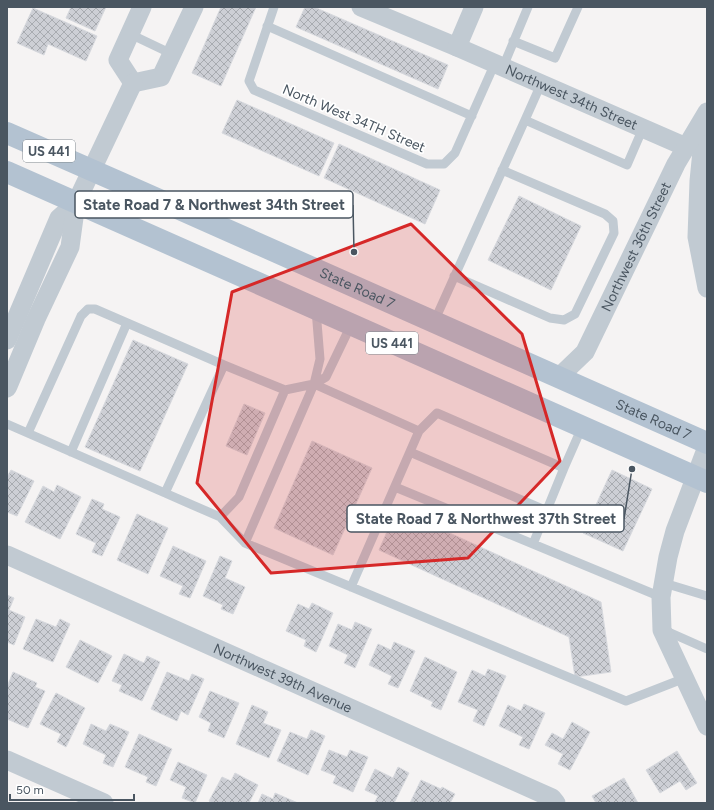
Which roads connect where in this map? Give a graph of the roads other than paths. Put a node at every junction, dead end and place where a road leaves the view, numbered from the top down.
1 (142, 7) edge
2 (194, 7) edge
3 (274, 7) edge
4 (361, 7) edge
5 (474, 7) edge
6 (528, 7) edge
7 (578, 7) edge
8 (267, 26) junction
9 (130, 34) junction
10 (513, 42) junction
11 (457, 47) junction
12 (172, 54) junction
13 (499, 65) junction
14 (133, 83) junction
15 (541, 84) junction
16 (706, 113) edge
17 (472, 116) junction
18 (525, 120) junction
19 (643, 128) junction
20 (7, 133) edge
21 (686, 147) junction
22 (92, 170) junction
23 (502, 170) junction
24 (7, 172) edge
25 (76, 203) junction
26 (454, 276) junction
27 (707, 288) edge
28 (316, 309) junction
29 (434, 322) junction
30 (127, 323) junction
31 (351, 325) junction
32 (7, 340) edge
33 (224, 365) junction
34 (559, 377) junction
35 (314, 384) junction
36 (7, 388) edge
37 (285, 390) junction
38 (7, 424) edge
39 (582, 427) junction
40 (419, 431) junction
41 (28, 433) junction
42 (707, 443) edge
43 (707, 447) edge
44 (71, 452) junction
45 (410, 452) junction
46 (564, 468) junction
47 (702, 480) edge
48 (395, 487) junction
49 (166, 493) junction
50 (546, 511) junction
51 (220, 517) junction
52 (245, 543) junction
53 (533, 544) junction
54 (7, 555) edge
55 (351, 587) junction
56 (662, 590) junction
57 (707, 596) edge
58 (662, 630) junction
59 (707, 649) edge
60 (685, 678) junction
61 (707, 726) edge
62 (7, 760) edge
63 (104, 803) edge
64 (556, 803) edge

1 - 9 street
2 - 12 street
3 - 8 lane, North West 34TH Street
4 - 11 street, Northwest 34th Street
5 - 11 street
6 - 10 lane, North West 34TH Street
7 - 10 lane
8 - 17 lane
8 - 17 lane, North West 34TH Street
9 - 12 lane
9 - 14 street
10 - 13 lane, North West 34TH Street
11 - 13 street, Northwest 34th Street
12 - 14 street
13 - 15 street, Northwest 34th Street
13 - 17 lane, North West 34TH Street
14 - 22 street
15 - 18 lane
15 - 19 street, Northwest 34th Street
16 - 21 street, Northwest 36th Street
16 - 27 street
18 - 19 lane
18 - 23 lane
19 - 21 street, Northwest 34th Street
20 - 22 main road, State Road 7 / US 441
21 - 34 street, Northwest 36th Street
22 - 25 street
22 - 29 main road, State Road 7 / US 441
23 - 26 lane
23 - 26 lane
24 - 25 main road, US 441
25 - 28 main road, US 441
25 - 32 street
25 - 36 street
26 - 29 lane
28 - 31 main road, US 441
28 - 35 lane
29 - 34 main road, State Road 7 / US 441
30 - 33 lane
30 - 41 lane
30 - 44 lane
31 - 35 lane
31 - 39 main road, US 441
33 - 37 lane
33 - 49 lane
34 - 42 main road, State Road 7 / US 441
35 - 37 lane
35 - 40 lane
35 - 52 lane
37 - 51 lane
38 - 41 lane
39 - 46 lane
39 - 47 main road, US 441
40 - 45 lane
40 - 46 lane
41 - 44 lane
43 - 47 street
44 - 49 lane
45 - 48 lane
45 - 50 lane
46 - 50 lane
47 - 56 street
48 - 53 lane
48 - 55 lane
49 - 51 lane
50 - 53 lane
51 - 52 lane
52 - 55 lane
53 - 56 lane
54 - 64 street, Northwest 39th Avenue
55 - 60 lane
56 - 57 lane
56 - 58 street
58 - 59 lane
58 - 60 street
60 - 61 street
62 - 63 street

